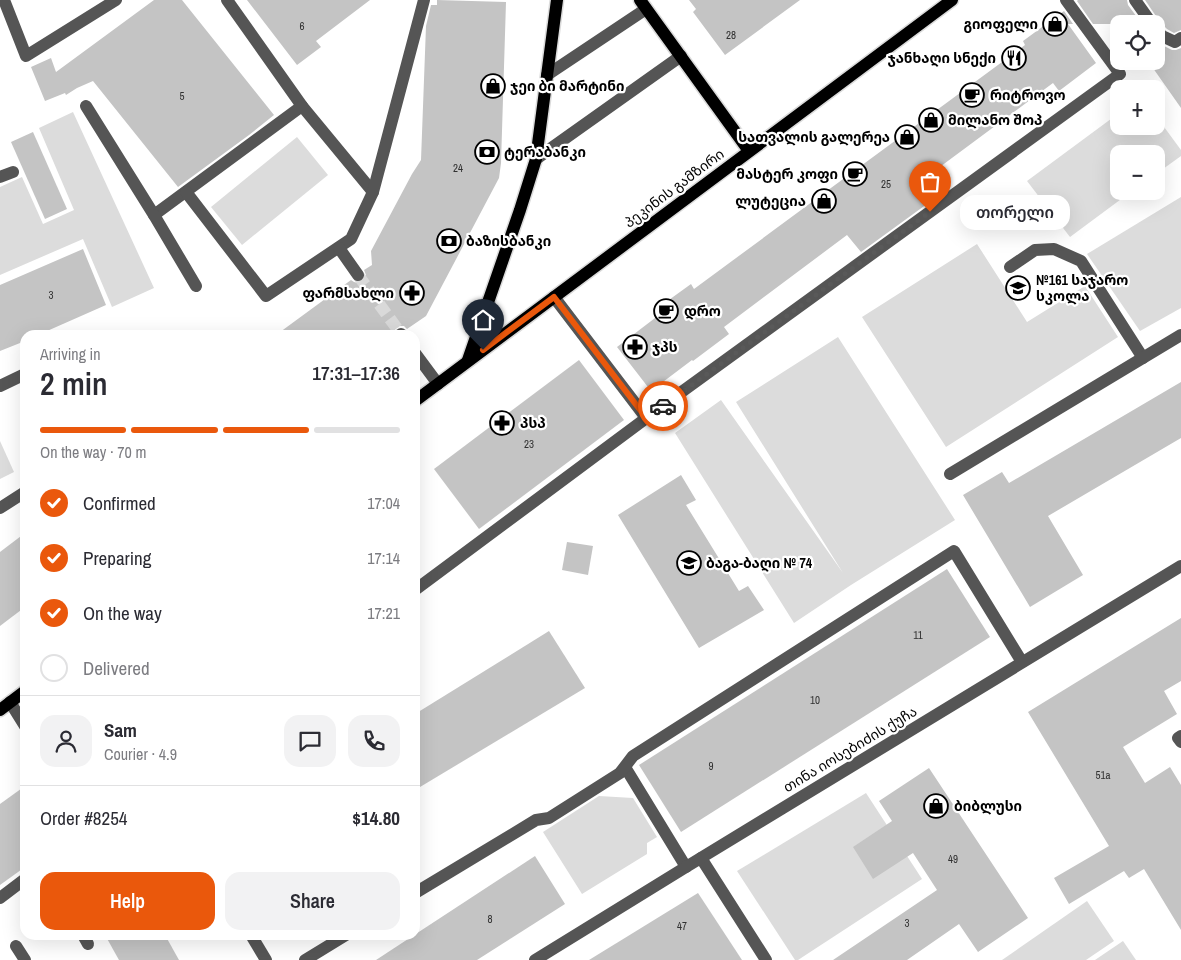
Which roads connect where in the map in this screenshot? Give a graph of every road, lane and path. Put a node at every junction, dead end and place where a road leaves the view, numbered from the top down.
1 (116, 0) edge
2 (227, 0) edge
3 (424, 0) edge
4 (557, 0) edge
5 (952, 0) edge
6 (1066, 0) edge
7 (1135, 0) edge
8 (643, 4) edge
9 (4, 9) edge
10 (1146, 15) edge
11 (1165, 37) edge
12 (1181, 38) edge
13 (681, 56) junction
14 (547, 75) junction
15 (86, 106) dead end
16 (302, 106) junction
17 (749, 151) junction
18 (536, 159) junction
19 (13, 172) dead end
20 (0, 177) edge
21 (186, 192) junction
22 (373, 192) junction
23 (154, 215) junction
24 (339, 248) junction
25 (1010, 267) dead end
26 (358, 275) tunnel mouth
27 (196, 286) dead end
28 (554, 297) junction
29 (1181, 335) edge
30 (1143, 358) junction
31 (420, 360) edge
32 (468, 360) junction
33 (20, 376) edge
34 (438, 384) junction
35 (0, 386) edge
36 (420, 397) edge
37 (647, 419) junction
38 (950, 474) dead end
39 (20, 495) edge
40 (0, 508) edge
41 (1181, 566) edge
42 (420, 586) edge
43 (1022, 662) junction
44 (20, 695) edge
45 (5, 706) edge
46 (20, 721) edge
47 (1181, 736) edge
48 (1181, 742) edge
49 (624, 767) junction
50 (701, 858) junction
51 (686, 867) junction
52 (20, 883) edge
53 (420, 890) edge
54 (0, 898) edge
55 (254, 940) edge
56 (338, 940) edge
57 (16, 946) dead end
58 (25, 960) edge
59 (266, 960) edge
60 (305, 960) edge
61 (535, 960) edge
62 (766, 960) edge

1 - 9 street
2 - 16 street
3 - 22 street
4 - 14 main road
5 - 17 main road, პეკინის გამზირი
6 - 37 street
7 - 10 street
8 - 13 main road
8 - 14 street
11 - 12 street
13 - 17 main road
13 - 18 street
14 - 18 main road
15 - 23 street
16 - 21 street
16 - 22 street
17 - 28 main road, პეკინის გამზირი
18 - 32 main road
19 - 20 street
21 - 23 street
21 - 24 street
22 - 24 street
23 - 27 street
24 - 26 street
25 - 30 street
28 - 32 main road, პეკინის გამზირი
28 - 37 street
29 - 30 street
30 - 38 street
31 - 34 street
32 - 34 main road, პეკინის გამზირი
33 - 35 street
34 - 36 main road, პეკინის გამზირი
37 - 42 street
39 - 40 street
41 - 43 street, თინა იოსებიძის ქუჩა
43 - 49 street
43 - 50 street, თინა იოსებიძის ქუჩა
44 - 45 main road
45 - 46 street
47 - 48 street
49 - 51 street
49 - 53 street
50 - 51 street, თინა იოსებიძის ქუჩა
50 - 62 street
51 - 61 street, თინა იოსებიძის ქუჩა
52 - 54 street
55 - 59 street
56 - 60 street
57 - 58 street

